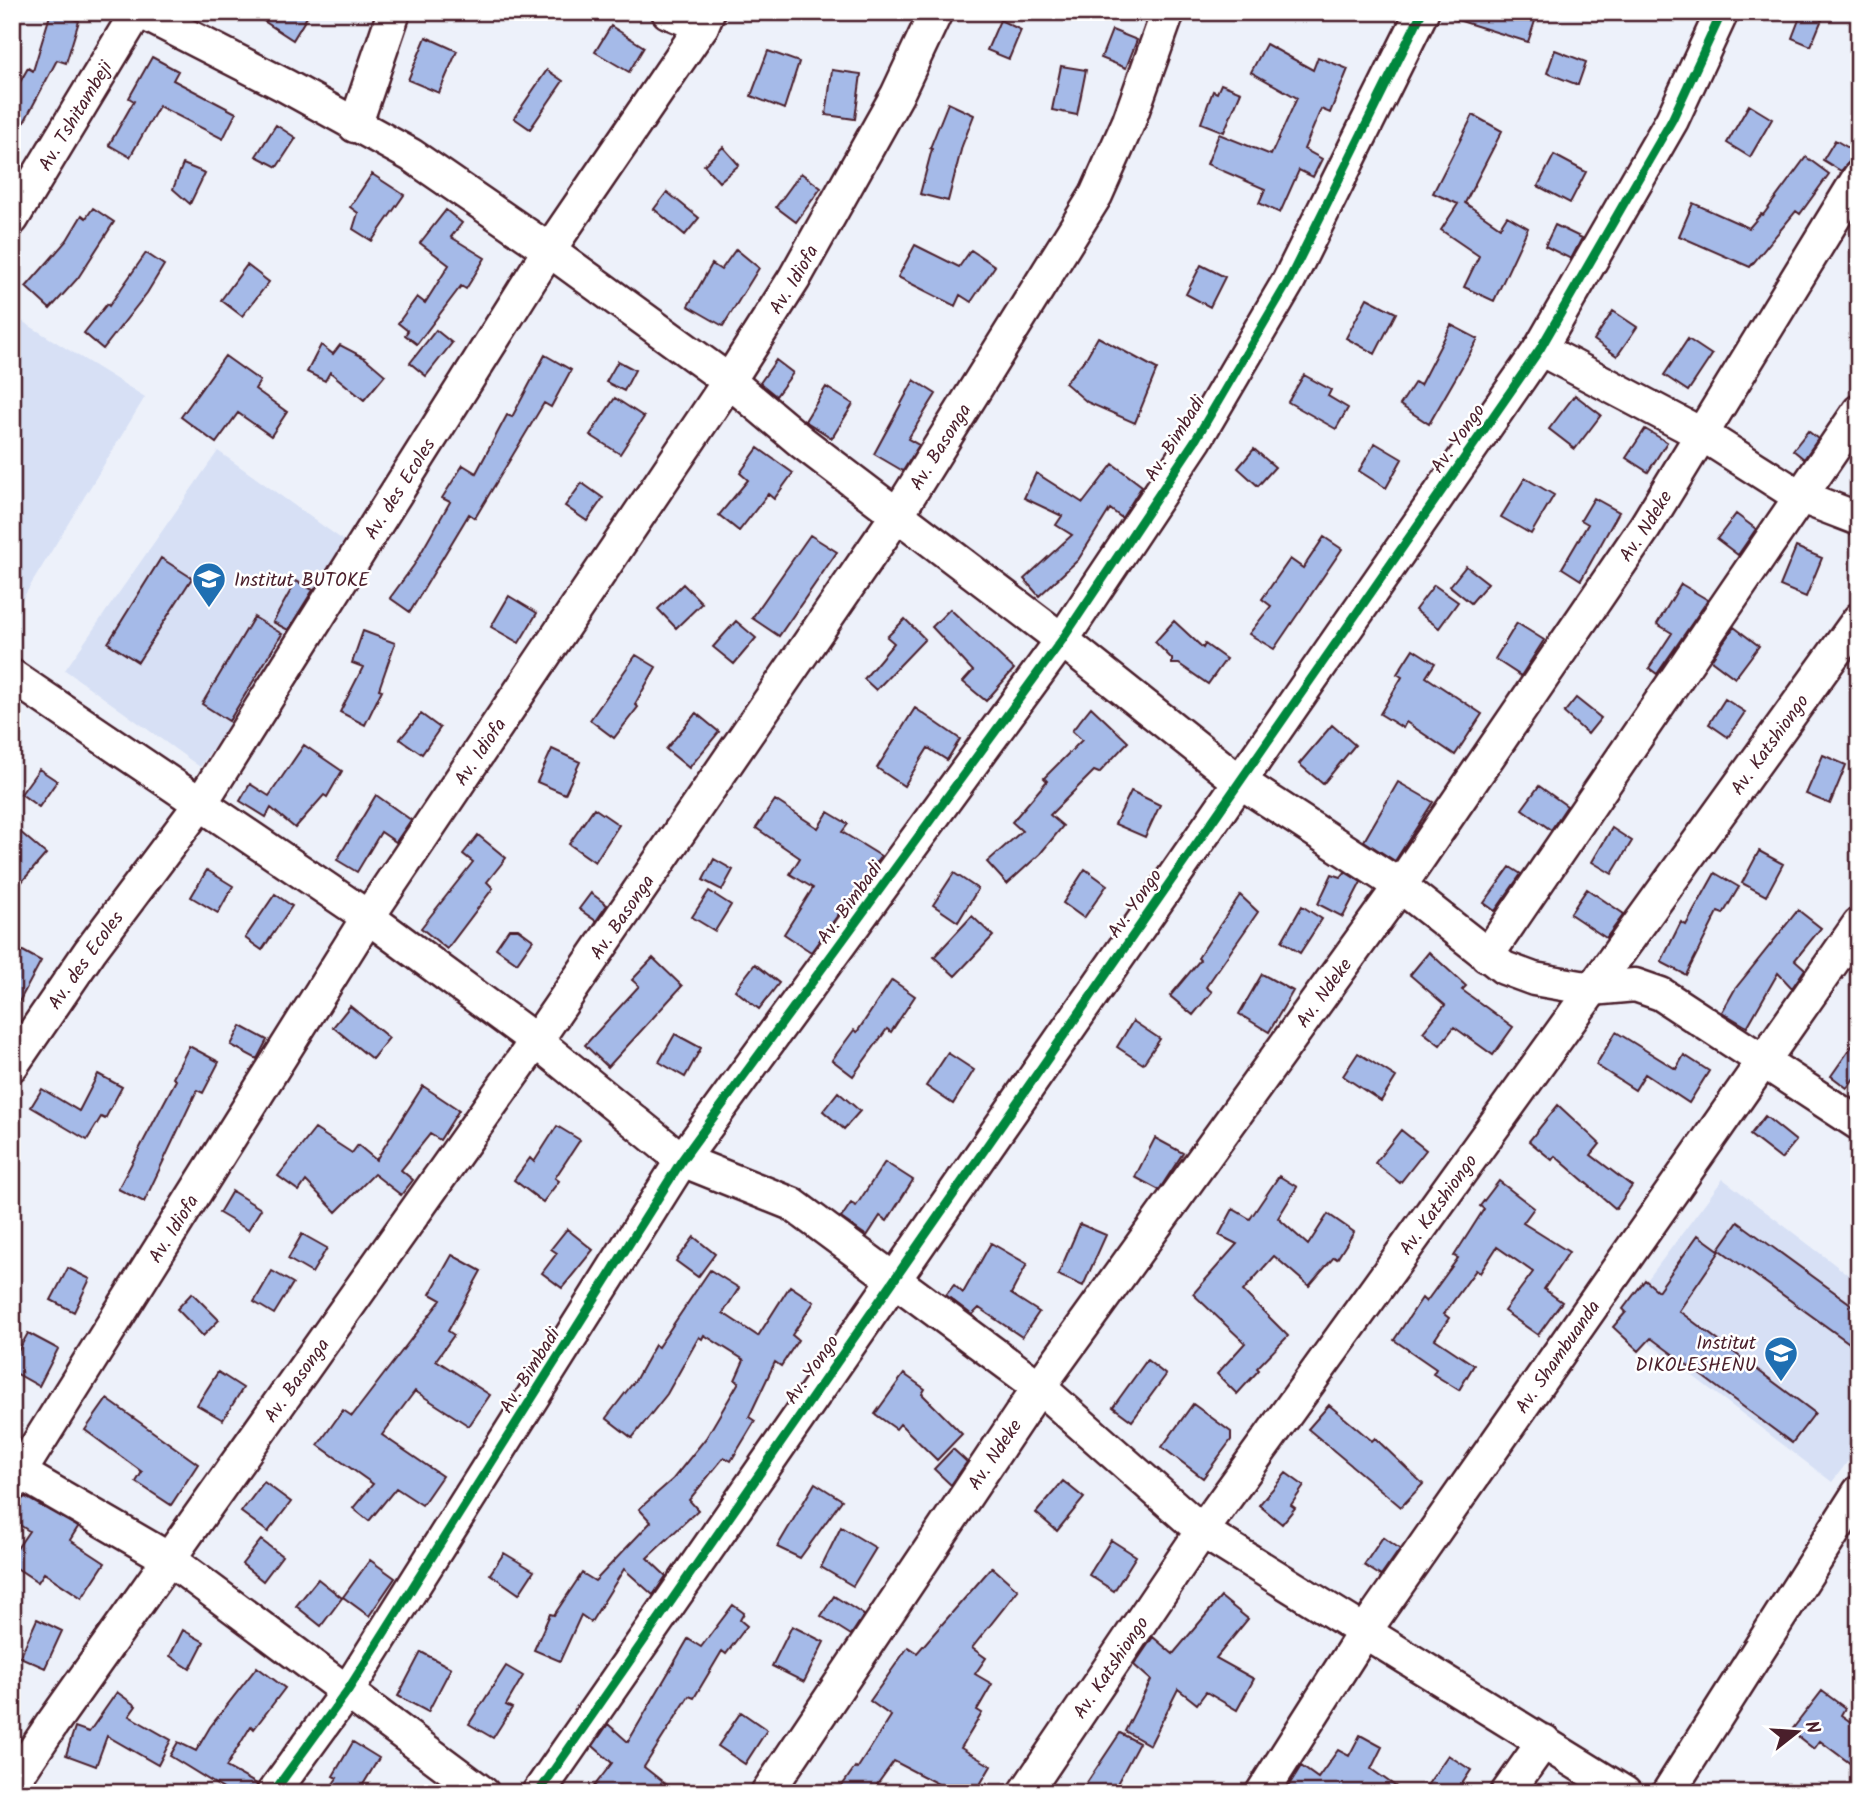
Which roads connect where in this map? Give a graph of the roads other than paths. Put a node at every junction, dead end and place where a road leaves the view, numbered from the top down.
1 (139, 12) edge
2 (394, 12) edge
3 (668, 12) edge
4 (936, 12) edge
5 (1168, 12) edge
6 (1422, 12) edge
7 (1722, 12) edge
8 (705, 19) edge
9 (355, 126) junction
10 (1859, 177) edge
11 (12, 219) edge
12 (550, 250) junction
13 (1540, 349) junction
14 (729, 381) junction
15 (1859, 411) edge
16 (1703, 435) junction
17 (1799, 496) junction
18 (897, 515) junction
19 (1859, 519) edge
20 (1859, 619) edge
21 (1062, 640) junction
22 (15, 682) edge
23 (1239, 781) junction
24 (201, 803) junction
25 (1400, 886) junction
26 (368, 917) junction
27 (1859, 923) edge
28 (1487, 956) junction
29 (1592, 989) junction
30 (536, 1041) junction
31 (1765, 1060) junction
32 (12, 1065) edge
33 (1859, 1124) edge
34 (682, 1160) junction
35 (896, 1280) junction
36 (1039, 1387) junction
37 (15, 1475) edge
38 (1859, 1492) edge
39 (1202, 1531) junction
40 (169, 1559) junction
41 (1365, 1631) junction
42 (348, 1690) junction
43 (1544, 1741) junction
44 (12, 1784) edge
45 (273, 1793) edge
46 (483, 1793) edge
47 (538, 1793) edge
48 (767, 1793) edge
49 (1025, 1793) edge
50 (1262, 1793) edge
51 (1507, 1793) edge
52 (1625, 1793) edge
53 (1668, 1793) edge

1 - 9 street
1 - 11 street, Av. Tshitambeji
2 - 9 street
3 - 8 street
4 - 14 street, Av. Idiofa
5 - 18 street, Av. Basonga
6 - 21 street, Av. Bimbadi
7 - 13 street, Av. Yongo
8 - 12 street, Av. des Ecoles
9 - 12 street
10 - 16 street, Av. Ndeke
12 - 14 street
12 - 24 street, Av. des Ecoles
13 - 16 street
13 - 23 street, Av. Yongo
14 - 18 street
14 - 26 street, Av. Idiofa
15 - 17 street
16 - 17 street
16 - 25 street, Av. Ndeke
17 - 19 street
17 - 28 street
18 - 21 street
18 - 30 street, Av. Basonga
20 - 29 street, Av. Katshiongo
21 - 23 street
21 - 34 street, Av. Bimbadi
22 - 24 street
23 - 25 street
23 - 35 street, Av. Yongo
24 - 26 street
24 - 32 street, Av. des Ecoles
25 - 28 street
25 - 36 street, Av. Ndeke
26 - 30 street
26 - 37 street, Av. Idiofa
27 - 31 street, Av. Shambuanda
28 - 29 street
29 - 31 street
29 - 39 street, Av. Katshiongo
30 - 34 street
30 - 40 street, Av. Basonga
31 - 33 street
31 - 41 street, Av. Shambuanda
34 - 35 street
34 - 42 street, Av. Bimbadi
35 - 36 street
35 - 47 street, Av. Yongo
36 - 39 street
36 - 48 street, Av. Ndeke
37 - 40 street
38 - 53 street
39 - 41 street
39 - 49 street, Av. Katshiongo
40 - 42 street
40 - 44 street, Av. Basonga
41 - 43 street
41 - 50 street, Av. Shambuanda
42 - 45 street, Av. Bimbadi
42 - 46 street
43 - 51 street
43 - 52 street

